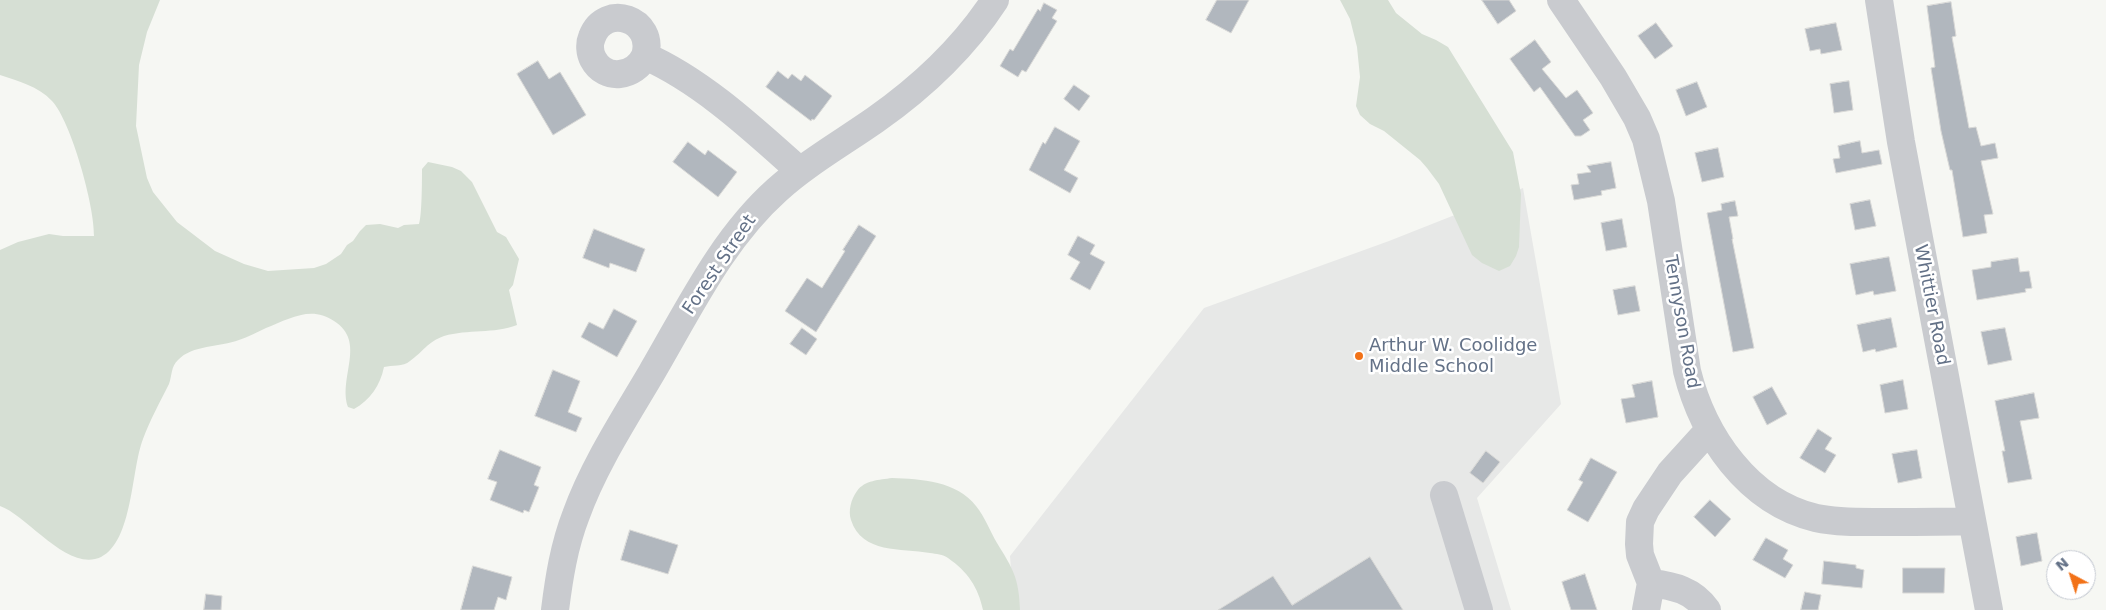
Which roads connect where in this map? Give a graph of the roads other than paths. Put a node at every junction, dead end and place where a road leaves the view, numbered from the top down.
1 (994, 0) edge
2 (1561, 0) edge
3 (1879, 0) edge
4 (645, 56) dead end
5 (800, 171) junction
6 (1709, 430) junction
7 (1444, 495) dead end
8 (1972, 521) junction
9 (1651, 583) junction
10 (556, 610) edge
11 (1479, 610) edge
12 (1646, 610) edge
13 (1707, 610) edge
14 (1989, 610) edge

1 - 5 street, Forest Street
2 - 6 street, Tennyson Road
3 - 8 street, Whittier Road
4 - 5 street
5 - 10 street, Forest Street
6 - 8 street, Tennyson Road
6 - 9 street
7 - 11 street
8 - 14 street, Whittier Road
9 - 12 street
9 - 13 street

